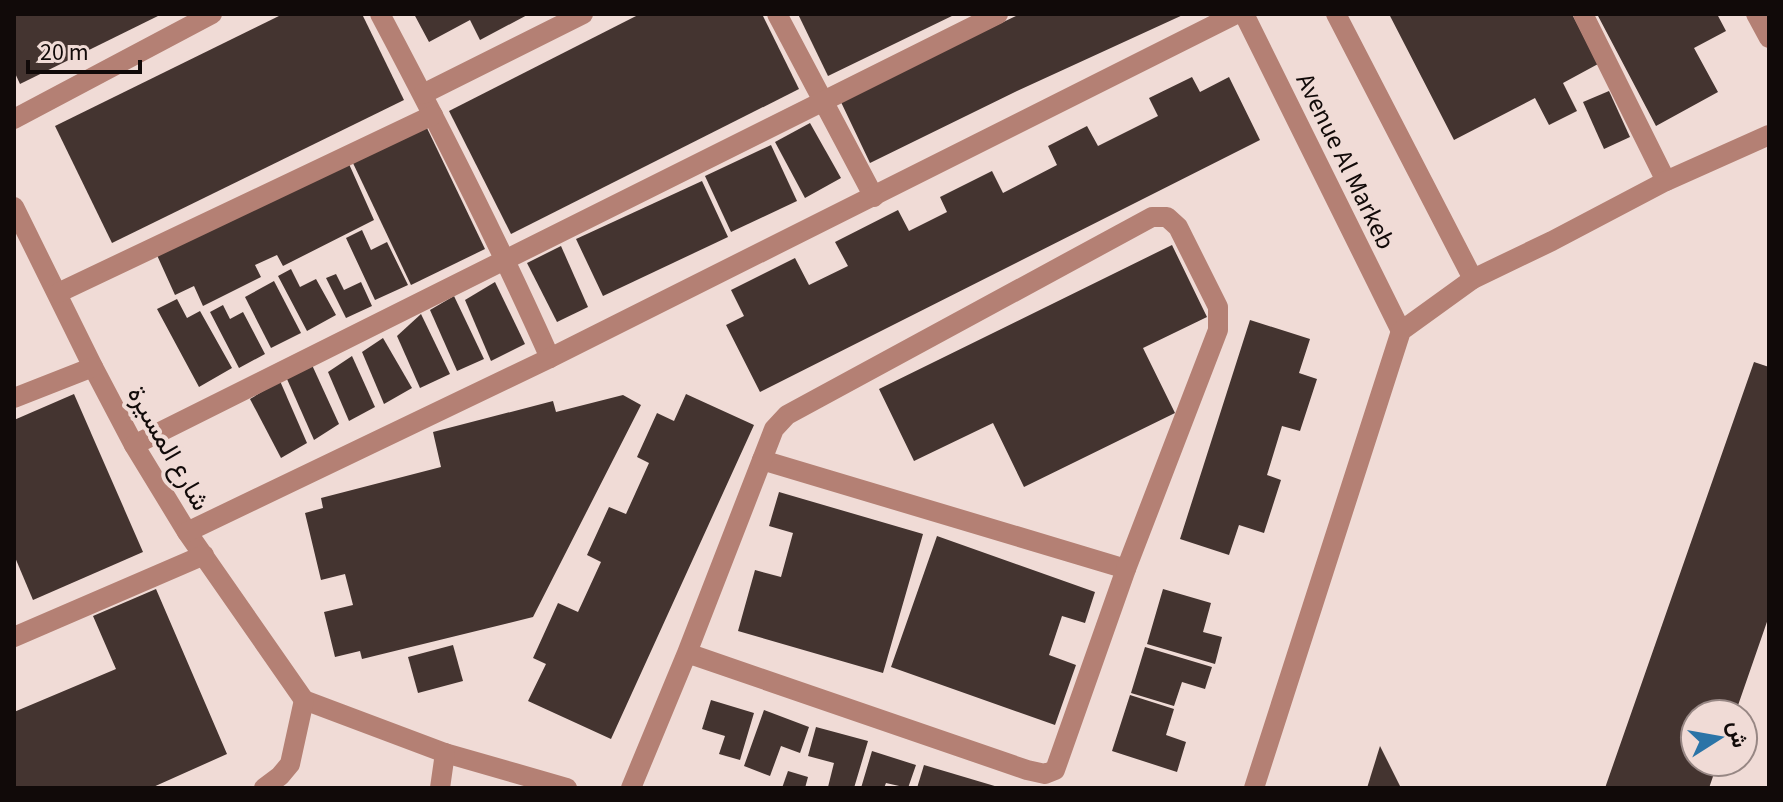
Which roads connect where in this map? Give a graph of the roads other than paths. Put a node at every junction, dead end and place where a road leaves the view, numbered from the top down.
1 (212, 14) edge
2 (380, 14) edge
3 (583, 14) edge
4 (777, 14) edge
5 (998, 14) edge
6 (1236, 14) edge
7 (1244, 14) edge
8 (1336, 14) edge
9 (1583, 14) edge
10 (1756, 14) edge
11 (1769, 38) edge
12 (423, 94) junction
13 (823, 102) junction
14 (433, 115) junction
15 (14, 119) edge
16 (1769, 135) edge
17 (1666, 181) junction
18 (874, 197) junction
19 (14, 207) edge
20 (506, 260) junction
21 (1473, 279) junction
22 (58, 293) junction
23 (1401, 331) junction
24 (550, 358) junction
25 (93, 367) junction
26 (14, 398) edge
27 (134, 445) junction
28 (762, 460) junction
29 (187, 532) junction
30 (204, 555) junction
31 (1126, 569) junction
32 (14, 637) edge
33 (687, 653) junction
34 (304, 700) junction
35 (445, 753) junction
36 (264, 788) edge
37 (440, 788) edge
38 (567, 788) edge
39 (631, 788) edge
40 (1254, 788) edge

1 - 15 street
2 - 12 street
3 - 12 street
4 - 13 street
5 - 13 street
6 - 18 street
7 - 23 street, Avenue Al Markeb
8 - 21 street
9 - 17 street
10 - 11 street
12 - 14 street
13 - 18 street
13 - 20 street
14 - 20 street
14 - 22 street
16 - 17 street
17 - 21 street
18 - 24 street
19 - 22 street, شارع المسيرة
20 - 24 street
20 - 27 street
21 - 23 street
22 - 25 street, شارع المسيرة
23 - 40 street
24 - 29 street
25 - 26 street
25 - 27 street, شارع المسيرة
27 - 29 street, شارع المسيرة
28 - 31 street
28 - 31 street
28 - 33 street
29 - 30 street, شارع المسيرة
30 - 32 street
30 - 34 street, شارع المسيرة
31 - 33 street
33 - 39 street
34 - 35 street
34 - 36 street
35 - 37 street
35 - 38 street

